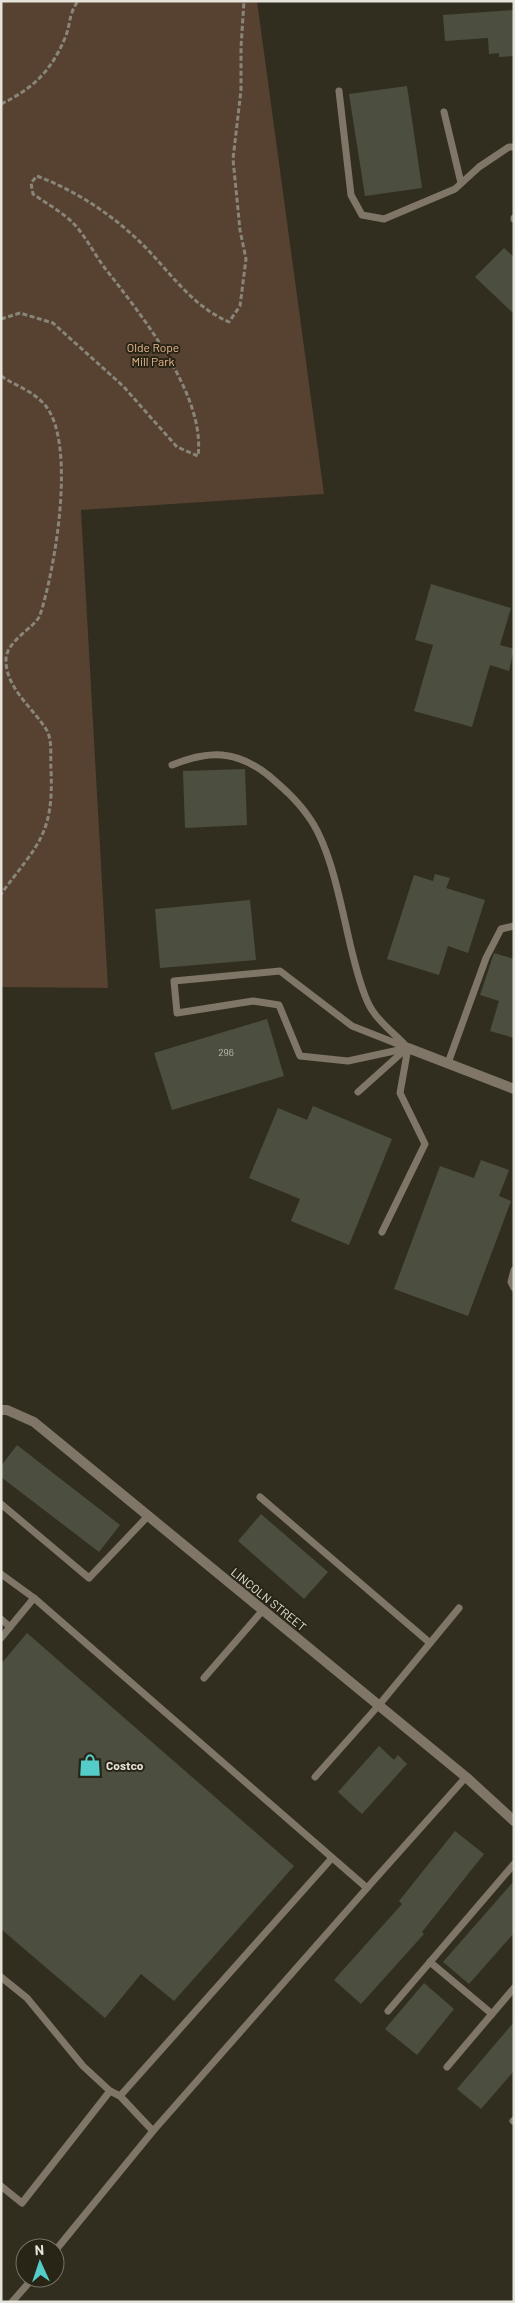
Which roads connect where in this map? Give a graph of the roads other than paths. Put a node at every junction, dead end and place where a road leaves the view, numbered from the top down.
1 (339, 91) dead end
2 (444, 112) dead end
3 (514, 148) edge
4 (461, 183) junction
5 (172, 765) dead end
6 (514, 926) edge
7 (408, 1048) junction
8 (448, 1063) junction
9 (514, 1089) edge
10 (358, 1092) dead end
11 (382, 1232) dead end
12 (514, 1270) edge
13 (514, 1288) edge
14 (1, 1410) edge
15 (260, 1497) dead end
16 (1, 1504) edge
17 (148, 1516) junction
18 (1, 1574) edge
19 (34, 1598) junction
20 (459, 1608) dead end
21 (263, 1610) junction
22 (1, 1618) edge
23 (10, 1627) junction
24 (1, 1638) edge
25 (430, 1643) junction
26 (204, 1678) dead end
27 (379, 1706) junction
28 (316, 1777) dead end
29 (466, 1777) junction
30 (514, 1821) edge
31 (332, 1858) junction
32 (514, 1864) edge
33 (367, 1888) junction
34 (430, 1962) junction
35 (1, 1977) edge
36 (514, 1988) edge
37 (388, 2011) dead end
38 (492, 2014) junction
39 (447, 2067) dead end
40 (110, 2091) junction
41 (120, 2096) junction
42 (153, 2131) junction
43 (1, 2186) edge
44 (65, 2239) edge
45 (24, 2288) edge
46 (12, 2302) edge

1 - 4 lane
2 - 4 lane
3 - 4 lane
5 - 7 lane
6 - 8 lane
7 - 7 lane
7 - 8 street
7 - 10 lane
7 - 11 lane
8 - 9 street
12 - 13 lane
14 - 17 street, LINCOLN STREET
15 - 25 lane
16 - 17 lane
17 - 21 street, LINCOLN STREET
18 - 19 lane
19 - 23 lane
19 - 31 lane
20 - 25 lane
21 - 26 lane
21 - 27 street, LINCOLN STREET
22 - 23 lane
23 - 24 lane
25 - 27 lane
27 - 28 lane
27 - 29 street, LINCOLN STREET
29 - 30 street, LINCOLN STREET
29 - 33 lane
31 - 33 lane
31 - 41 lane
32 - 34 lane
33 - 42 lane
34 - 37 lane
34 - 38 lane
35 - 40 lane
36 - 38 lane
38 - 39 lane
40 - 41 lane
40 - 43 lane
41 - 42 lane
42 - 44 lane
45 - 46 lane

